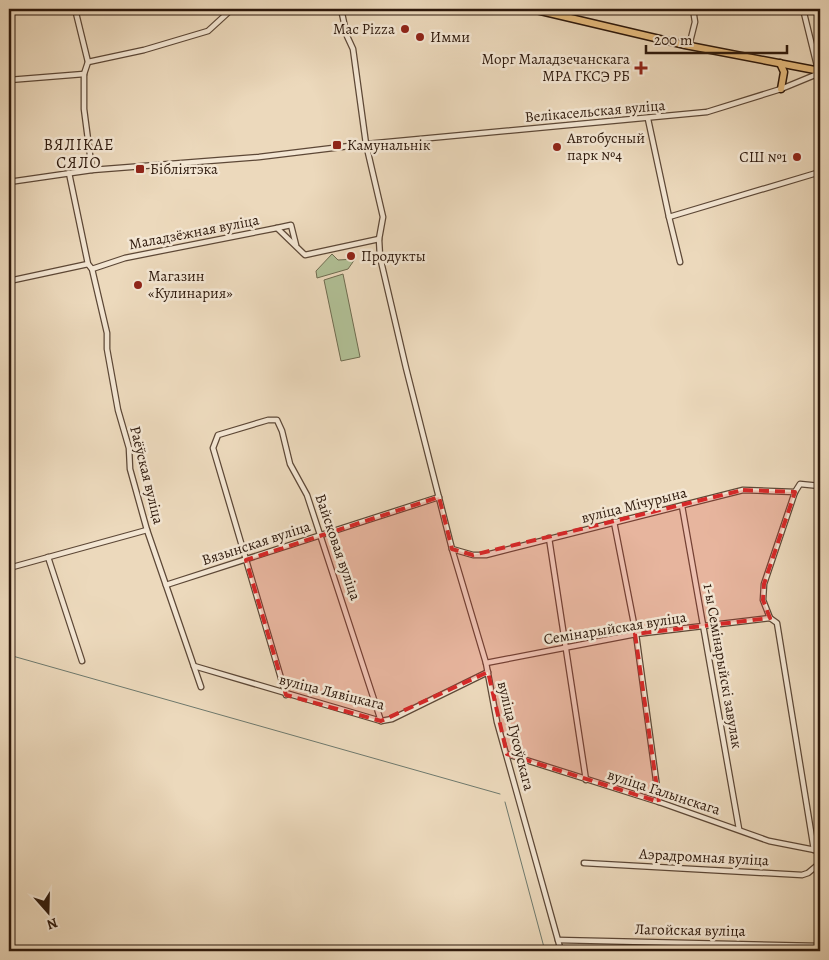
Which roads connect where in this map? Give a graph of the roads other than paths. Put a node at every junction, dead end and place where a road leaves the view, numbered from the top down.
1 (75, 9) edge
2 (232, 9) edge
3 (341, 9) edge
4 (532, 9) edge
5 (693, 9) edge
6 (803, 9) edge
7 (548, 11) edge
8 (689, 46) junction
9 (88, 62) junction
10 (780, 63) junction
11 (819, 71) edge
12 (84, 74) junction
13 (9, 80) edge
14 (781, 89) junction
15 (648, 119) junction
16 (366, 144) junction
17 (92, 170) junction
18 (820, 172) edge
19 (69, 173) junction
20 (9, 182) edge
21 (669, 217) junction
22 (277, 228) junction
23 (379, 238) junction
24 (296, 246) junction
25 (680, 262) dead end
26 (88, 264) junction
27 (92, 269) junction
28 (9, 281) edge
29 (820, 486) edge
30 (795, 492) junction
31 (439, 497) junction
32 (682, 506) junction
33 (614, 522) junction
34 (147, 530) junction
35 (322, 535) junction
36 (549, 538) junction
37 (452, 549) junction
38 (48, 557) junction
39 (246, 560) junction
40 (9, 568) edge
41 (166, 585) junction
42 (770, 618) junction
43 (704, 626) junction
44 (636, 634) junction
45 (565, 647) junction
46 (82, 662) dead end
47 (486, 663) junction
48 (194, 666) junction
49 (488, 672) junction
50 (201, 687) dead end
51 (286, 694) junction
52 (382, 721) junction
53 (507, 754) junction
54 (586, 780) junction
55 (659, 802) junction
56 (739, 830) junction
57 (814, 850) junction
58 (820, 851) edge
59 (820, 863) edge
60 (584, 864) dead end
61 (558, 940) junction
62 (820, 946) edge
63 (561, 951) edge

1 - 9 street
2 - 9 street
3 - 16 street
4 - 7 main road
5 - 8 street
6 - 11 street
7 - 8 main road
8 - 10 main road
9 - 12 street
10 - 11 main road
10 - 14 main road
11 - 14 street, Велікасельская вуліца
12 - 13 street
12 - 17 street
14 - 15 street, Велікасельская вуліца
15 - 16 street, Велікасельская вуліца
15 - 21 street
16 - 17 street, Велікасельская вуліца
16 - 23 street
17 - 19 street, Велікасельская вуліца
18 - 21 street
19 - 20 street, Велікасельская вуліца
19 - 26 street
21 - 25 street
22 - 24 street, Маладзёжная вуліца
22 - 24 street
22 - 27 street, Маладзёжная вуліца
23 - 24 street, Маладзёжная вуліца
23 - 31 street
26 - 27 street, Раёўская вуліца
26 - 28 street
27 - 34 street, Раёўская вуліца
29 - 30 street, вуліца Мічурына
30 - 32 street, вуліца Мічурына
30 - 42 street
31 - 35 street, Вязынская вуліца
31 - 37 street, вуліца Гусоўскага
32 - 33 street, вуліца Мічурына
32 - 43 street, 1-ы Семінарыйскі завулак
33 - 36 street, вуліца Мічурына
33 - 44 street
34 - 38 street
34 - 41 street, Раёўская вуліца
35 - 39 street, Вязынская вуліца
35 - 39 street, Вайсковая вуліца
35 - 52 street, Вайсковая вуліца
36 - 37 street, вуліца Мічурына
36 - 45 street
37 - 47 street, вуліца Гусоўскага
38 - 40 street
38 - 46 street
39 - 41 street, Вязынская вуліца
39 - 51 street
41 - 48 street, Раёўская вуліца
42 - 43 street, Семінарыйская вуліца
42 - 57 street
43 - 44 street, Семінарыйская вуліца
43 - 56 street, 1-ы Семінарыйскі завулак
44 - 45 street, Семінарыйская вуліца
44 - 55 street
45 - 47 street, Семінарыйская вуліца
45 - 54 street
47 - 49 street, вуліца Гусоўскага
48 - 50 street, Раёўская вуліца
48 - 51 street, вуліца Лявіцкага
49 - 52 street, вуліца Лявіцкага
49 - 53 street, вуліца Гусоўскага
51 - 52 street, вуліца Лявіцкага
53 - 54 street, вуліца Галынскага
53 - 61 street, вуліца Гусоўскага
54 - 55 street, вуліца Галынскага
55 - 56 street, вуліца Галынскага
56 - 57 street, вуліца Галынскага
57 - 58 street, вуліца Галынскага
59 - 60 street, Аэрадромная вуліца
61 - 62 street, Лагойская вуліца
61 - 63 street, вуліца Гусоўскага

